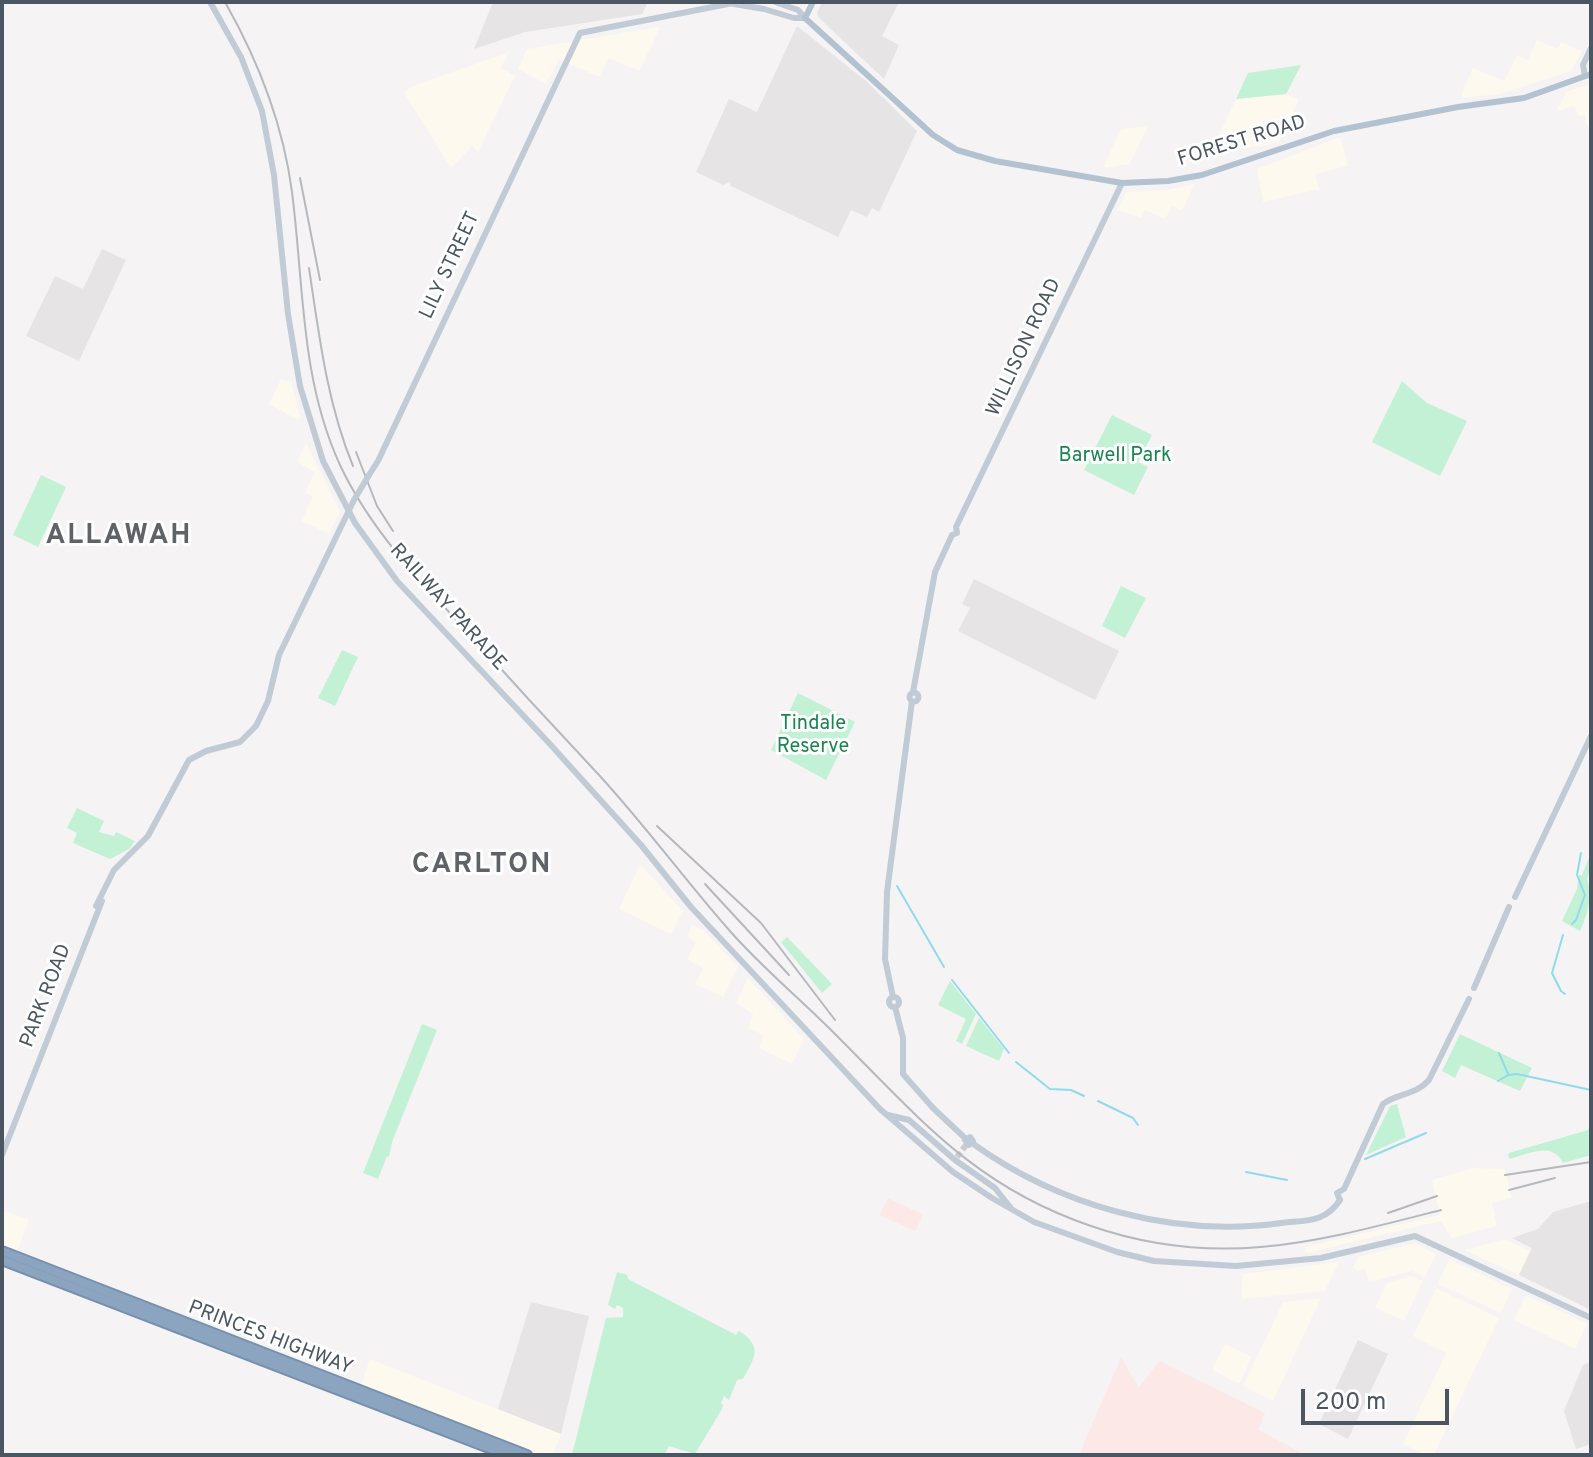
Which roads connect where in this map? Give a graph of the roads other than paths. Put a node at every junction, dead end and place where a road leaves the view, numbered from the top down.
1 (210, 2) edge
2 (775, 2) edge
3 (813, 2) edge
4 (734, 3) edge
5 (805, 18) junction
6 (1591, 48) edge
7 (1588, 75) edge
8 (1122, 183) junction
9 (348, 512) junction
10 (1591, 736) edge
11 (240, 742) joint
12 (888, 1115) junction
13 (2, 1155) edge
14 (992, 1186) junction
15 (992, 1198) junction
16 (1011, 1209) junction
17 (2, 1251) edge
18 (2, 1260) edge
19 (1591, 1318) edge
20 (507, 1455) edge
21 (527, 1455) edge

1 - 9 main road, RAILWAY PARADE
2 - 5 main road, FOREST ROAD
3 - 5 main road
4 - 5 main road
4 - 9 main road, LILY STREET, bridge
5 - 8 main road, FOREST ROAD
6 - 7 main road
7 - 8 main road, FOREST ROAD
8 - 10 main road, WILLISON ROAD
9 - 11 main road, LILY STREET
9 - 12 main road, RAILWAY PARADE
11 - 13 main road, PARK ROAD
12 - 14 main road, RAILWAY PARADE
12 - 15 main road, RAILWAY PARADE
14 - 15 main road
14 - 16 main road, RAILWAY PARADE
15 - 16 main road, RAILWAY PARADE
16 - 19 main road, RAILWAY PARADE
17 - 21 highway, PRINCES HIGHWAY
18 - 20 highway, PRINCES HIGHWAY

